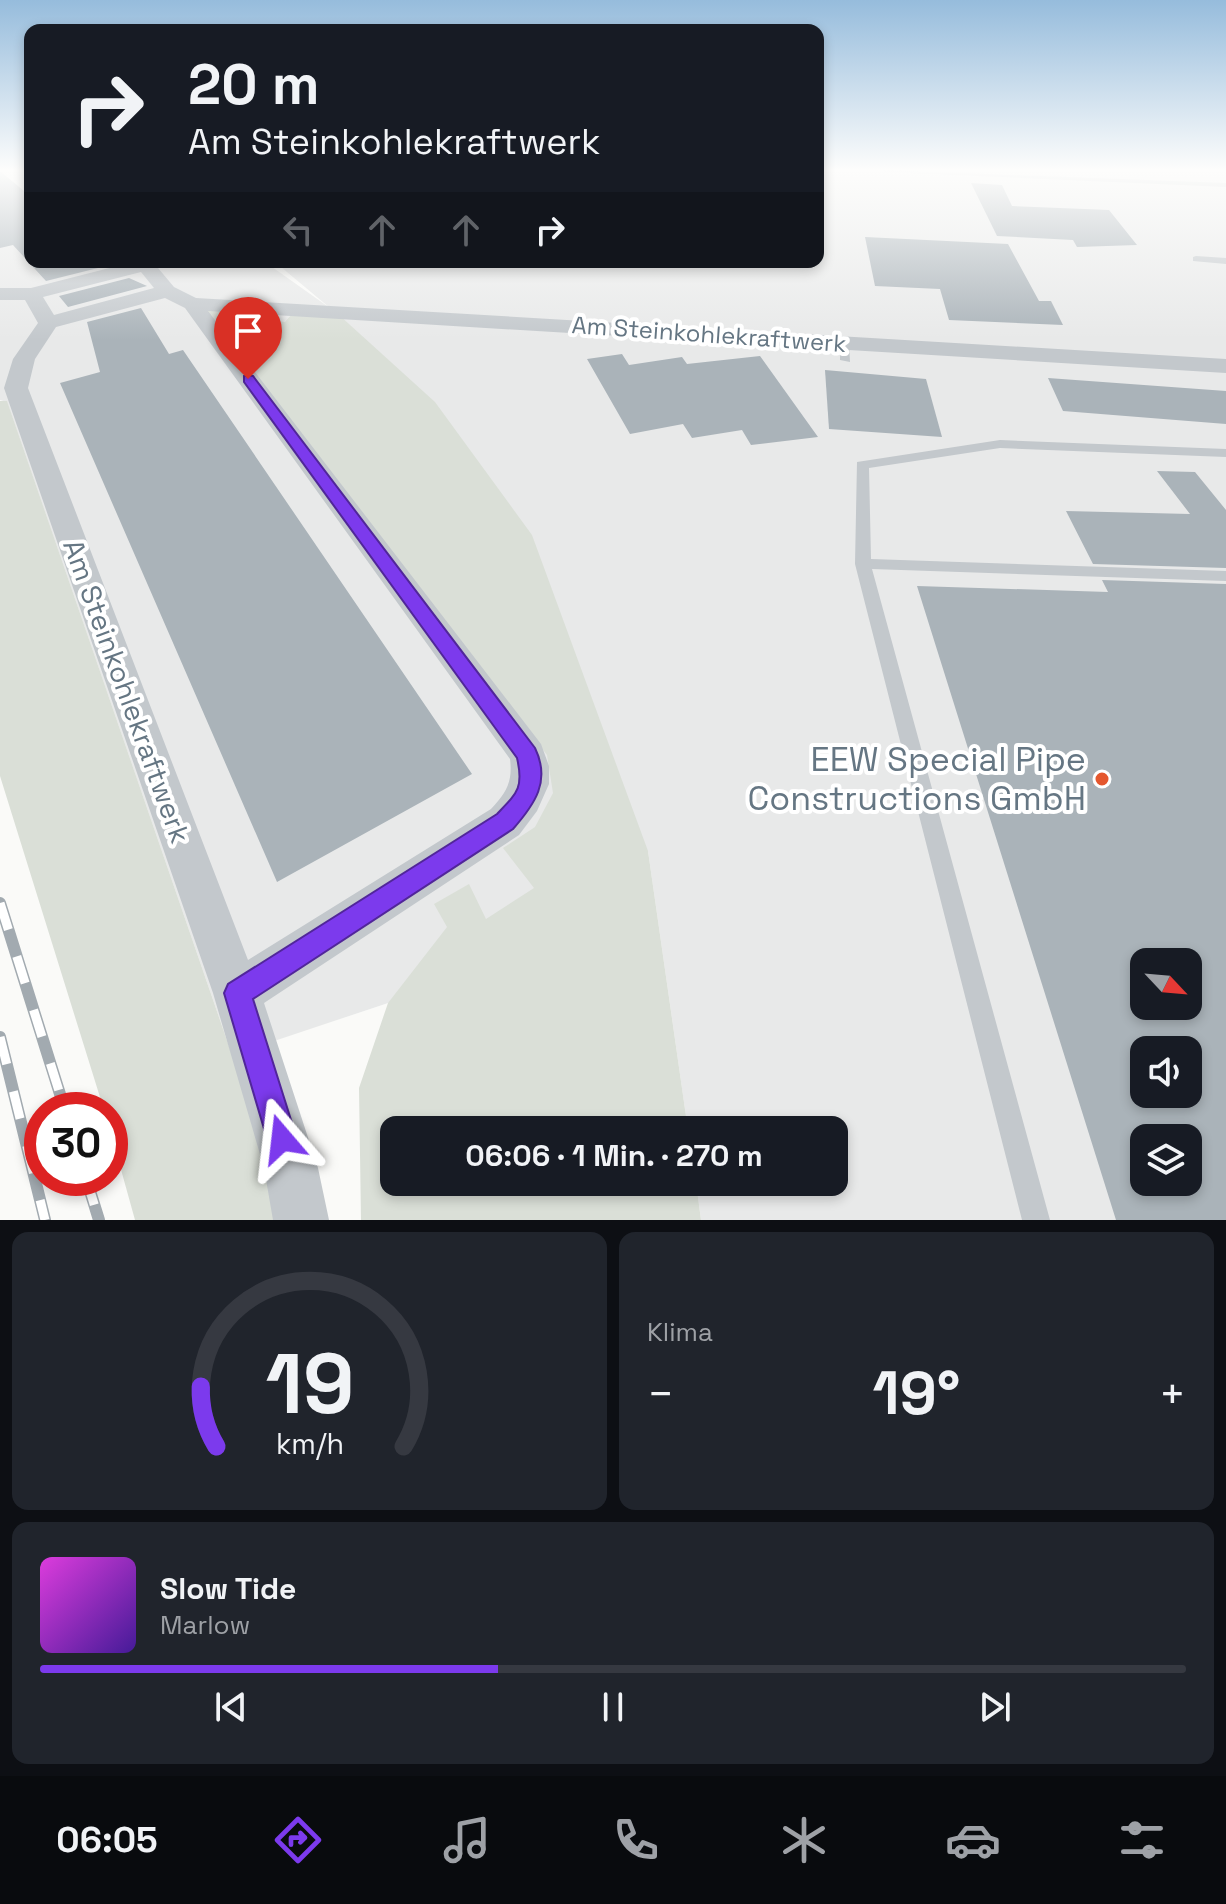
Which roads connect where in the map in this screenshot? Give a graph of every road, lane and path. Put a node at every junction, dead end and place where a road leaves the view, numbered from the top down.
1 (1196, 259) dead end
2 (1226, 261) edge
3 (129, 268) edge
4 (148, 268) edge
5 (0, 294) edge
6 (31, 294) junction
7 (180, 297) junction
8 (48, 323) junction
9 (1226, 366) edge
10 (8, 390) edge
11 (1226, 453) edge
12 (864, 564) junction
13 (1226, 576) edge
14 (237, 993) junction
15 (301, 1220) edge
16 (1036, 1220) edge

1 - 2 lane
3 - 6 street
4 - 7 street
5 - 6 street
6 - 8 street
7 - 8 street, Am Steinkohlekraftwerk
7 - 9 street, Am Steinkohlekraftwerk
7 - 14 street
8 - 10 street, Am Steinkohlekraftwerk
10 - 14 street, Am Steinkohlekraftwerk
11 - 12 lane
12 - 13 lane
12 - 16 lane
14 - 15 street, Am Steinkohlekraftwerk

